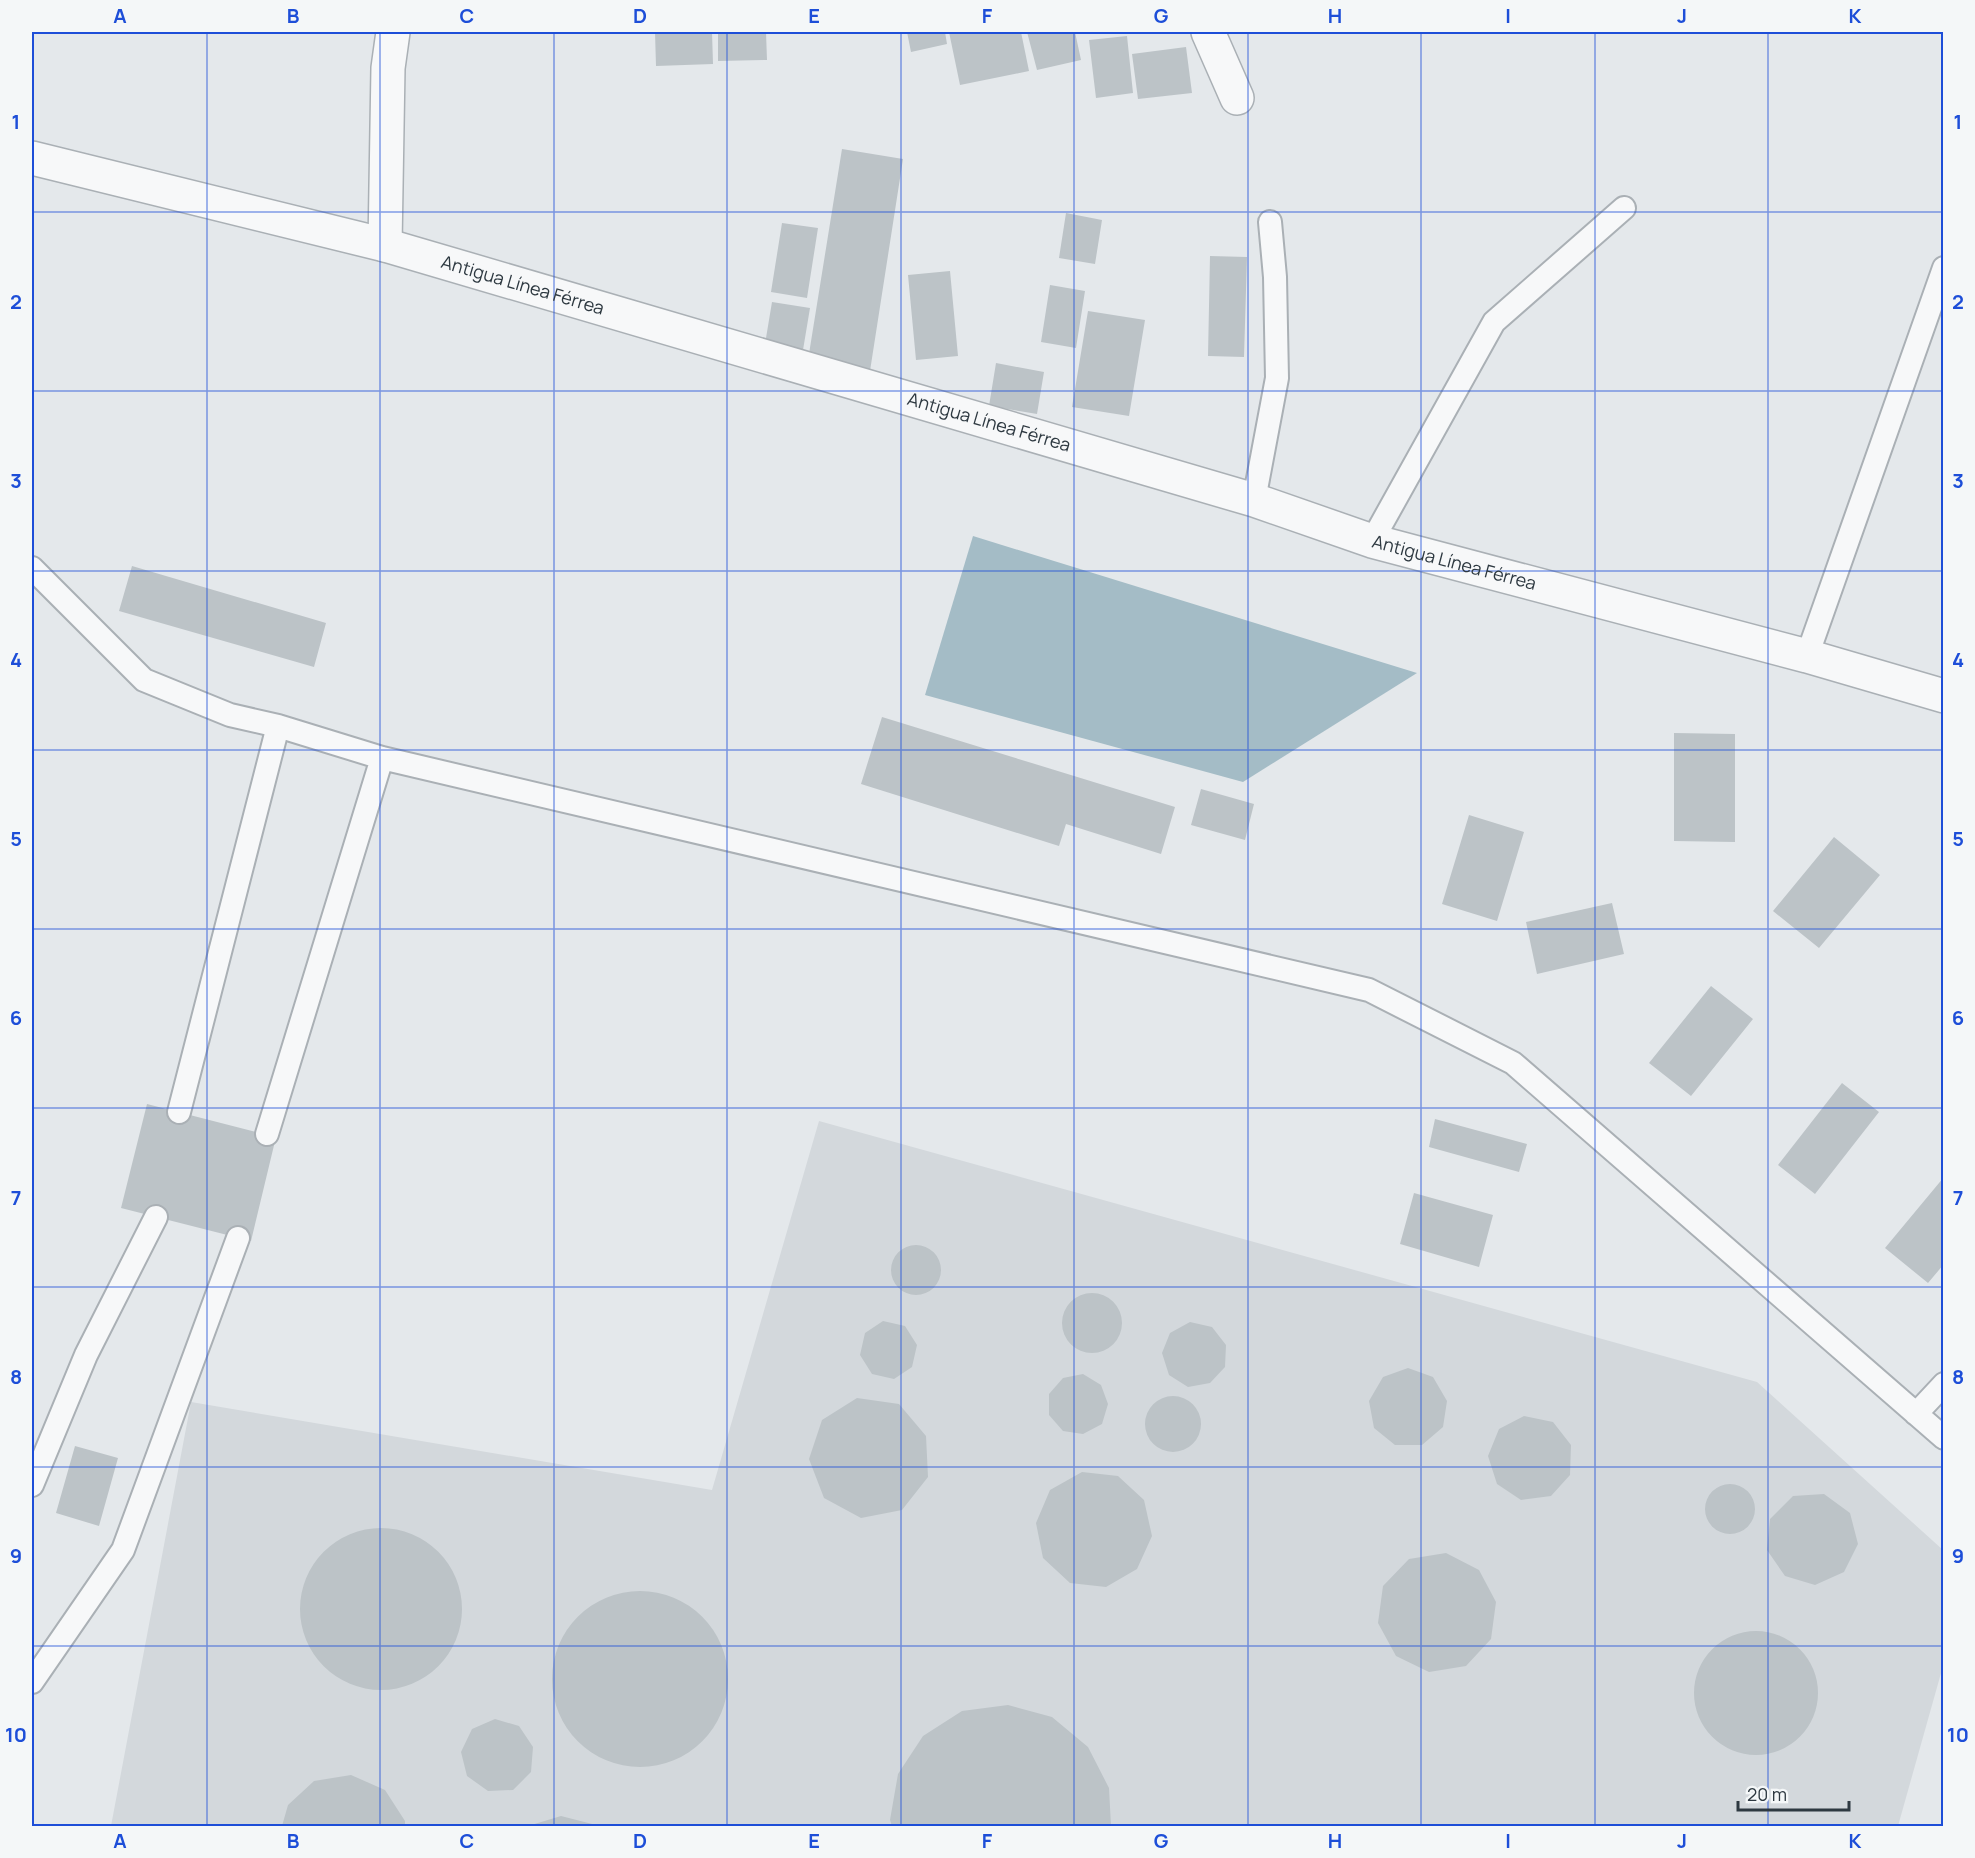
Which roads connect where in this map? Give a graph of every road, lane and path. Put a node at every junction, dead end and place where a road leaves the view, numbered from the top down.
1 (393, 32) edge
2 (1208, 32) edge
3 (1238, 98) dead end
4 (32, 158) edge
5 (1624, 208) dead end
6 (1270, 222) dead end
7 (385, 244) junction
8 (1944, 268) edge
9 (1254, 500) junction
10 (1372, 541) junction
11 (32, 568) edge
12 (1807, 656) junction
13 (1944, 696) edge
14 (278, 726) junction
15 (382, 758) junction
16 (179, 1112) dead end
17 (267, 1134) dead end
18 (156, 1217) dead end
19 (238, 1238) dead end
20 (1944, 1384) edge
21 (1916, 1414) junction
22 (1944, 1438) edge
23 (32, 1485) edge
24 (32, 1682) edge

1 - 7 street
2 - 3 street
4 - 7 street, Antigua Línea Férrea
5 - 10 lane
6 - 9 lane
7 - 9 street, Antigua Línea Férrea
8 - 12 lane
9 - 10 street, Antigua Línea Férrea
10 - 12 street, Antigua Línea Férrea
11 - 14 lane
12 - 13 street, Antigua Línea Férrea
14 - 15 lane
14 - 16 lane
15 - 17 lane
15 - 21 lane
18 - 23 lane
19 - 24 lane
20 - 21 lane
21 - 22 lane

